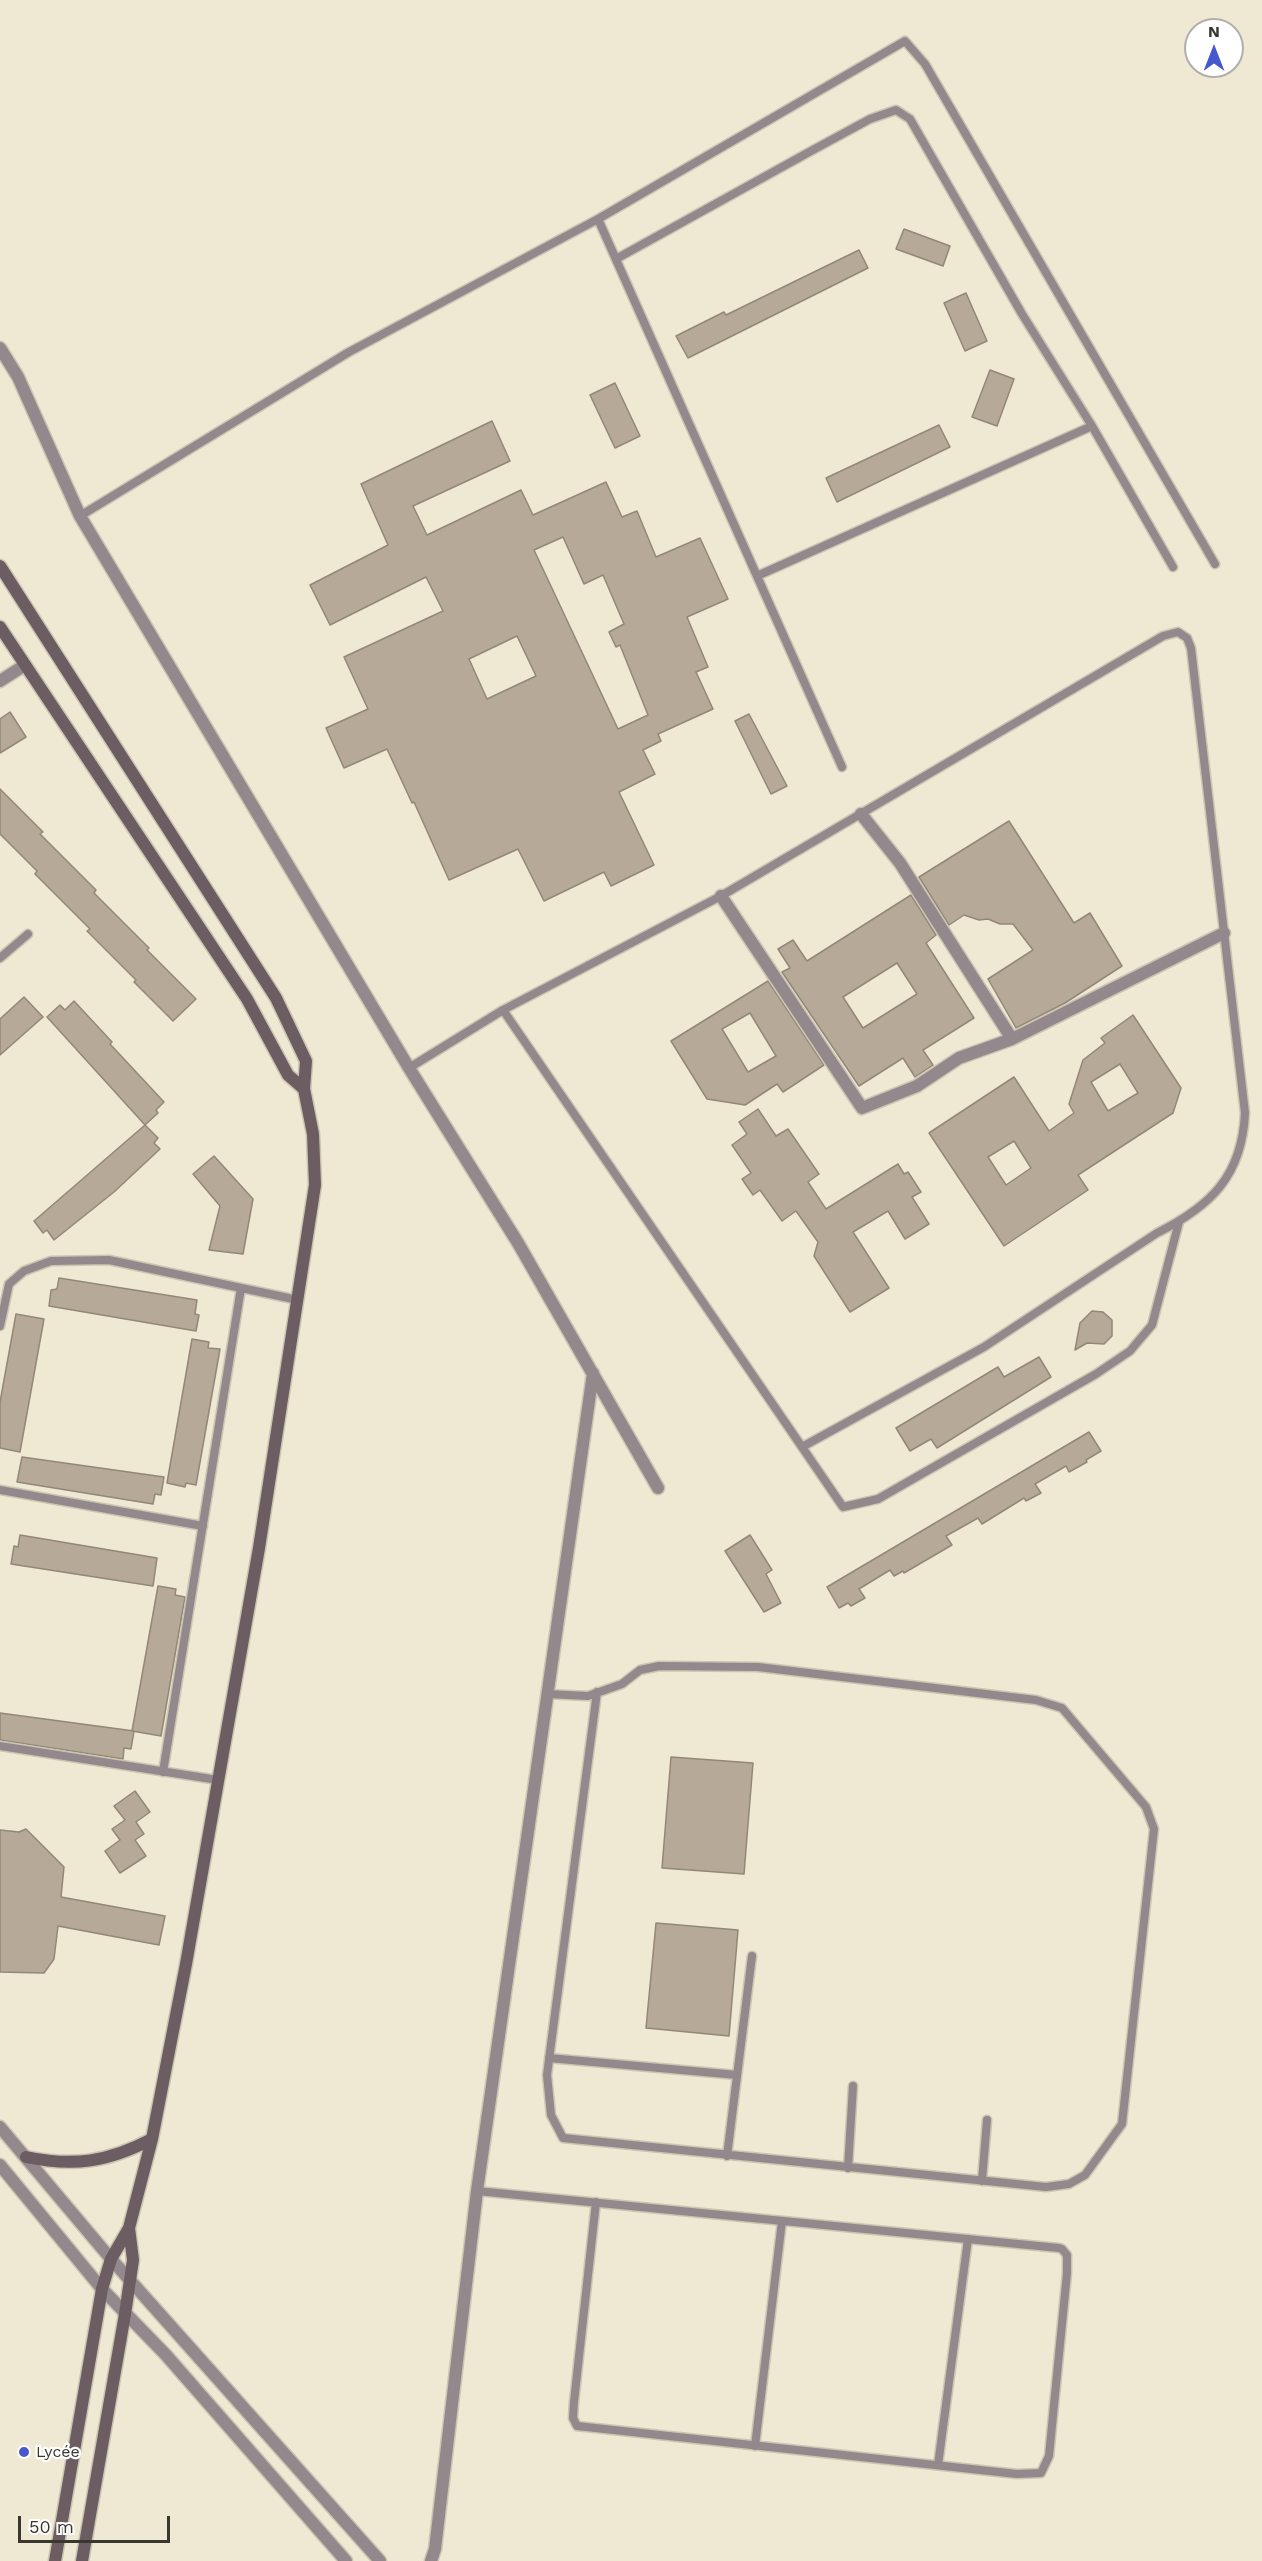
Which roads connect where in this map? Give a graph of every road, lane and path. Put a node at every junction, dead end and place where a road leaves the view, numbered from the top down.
1 (598, 219) junction
2 (616, 260) junction
3 (0, 348) edge
4 (1092, 426) junction
5 (80, 516) junction
6 (1215, 564) dead end
7 (0, 566) edge
8 (1173, 567) dead end
9 (757, 576) junction
10 (0, 627) edge
11 (25, 665) junction
12 (0, 681) edge
13 (842, 767) dead end
14 (861, 814) junction
15 (721, 896) junction
16 (1224, 933) junction
17 (28, 934) dead end
18 (0, 958) edge
19 (502, 1010) junction
20 (1012, 1039) junction
21 (409, 1068) junction
22 (304, 1089) junction
23 (1179, 1222) junction
24 (241, 1288) junction
25 (298, 1300) junction
26 (0, 1326) edge
27 (594, 1373) junction
28 (802, 1447) junction
29 (658, 1488) dead end
30 (0, 1490) edge
31 (203, 1526) junction
32 (597, 1692) junction
33 (548, 1694) junction
34 (0, 1746) edge
35 (163, 1772) junction
36 (218, 1780) junction
37 (752, 1956) dead end
38 (549, 2058) junction
39 (737, 2075) junction
40 (853, 2086) dead end
41 (987, 2120) dead end
42 (0, 2127) edge
43 (152, 2139) junction
44 (727, 2156) junction
45 (26, 2157) junction
46 (0, 2165) edge
47 (848, 2168) junction
48 (982, 2181) junction
49 (477, 2191) junction
50 (596, 2202) junction
51 (782, 2221) junction
52 (129, 2228) junction
53 (968, 2239) junction
54 (111, 2259) junction
55 (130, 2279) junction
56 (102, 2289) junction
57 (126, 2314) junction
58 (754, 2446) junction
59 (938, 2465) junction
60 (55, 2561) edge
61 (82, 2561) edge
62 (346, 2561) edge
63 (380, 2561) edge
64 (431, 2561) edge

1 - 2 lane
1 - 5 lane
1 - 6 lane
2 - 4 lane
2 - 9 lane
3 - 5 street
4 - 8 lane
4 - 9 lane
5 - 21 street
7 - 22 main road
9 - 13 lane
10 - 11 main road
11 - 12 street
11 - 22 main road
14 - 15 lane
14 - 16 lane
14 - 20 street
15 - 19 lane
15 - 20 street
16 - 20 street
16 - 23 lane
17 - 18 lane
19 - 21 lane
19 - 28 lane
21 - 27 street
22 - 25 main road
23 - 28 lane
23 - 28 lane
24 - 25 lane
24 - 26 lane
24 - 31 lane
25 - 36 main road
27 - 29 street
27 - 33 street
30 - 31 lane
31 - 35 lane
32 - 33 lane
32 - 38 lane
32 - 48 lane
33 - 49 street
34 - 35 lane
35 - 36 lane
36 - 43 main road
37 - 39 lane
38 - 39 lane
38 - 44 lane
39 - 44 lane
40 - 47 lane
41 - 48 lane
42 - 45 street
43 - 45 main road
43 - 52 main road
44 - 47 lane
45 - 54 street
46 - 56 street
47 - 48 lane
49 - 50 lane
49 - 64 street
50 - 51 lane
50 - 58 lane
51 - 53 lane
51 - 58 lane
52 - 54 main road
52 - 55 main road
53 - 59 lane
53 - 59 lane
54 - 55 street
54 - 56 main road
55 - 57 main road
55 - 63 street
56 - 57 street
56 - 60 main road
57 - 61 main road
57 - 62 street
58 - 59 lane

